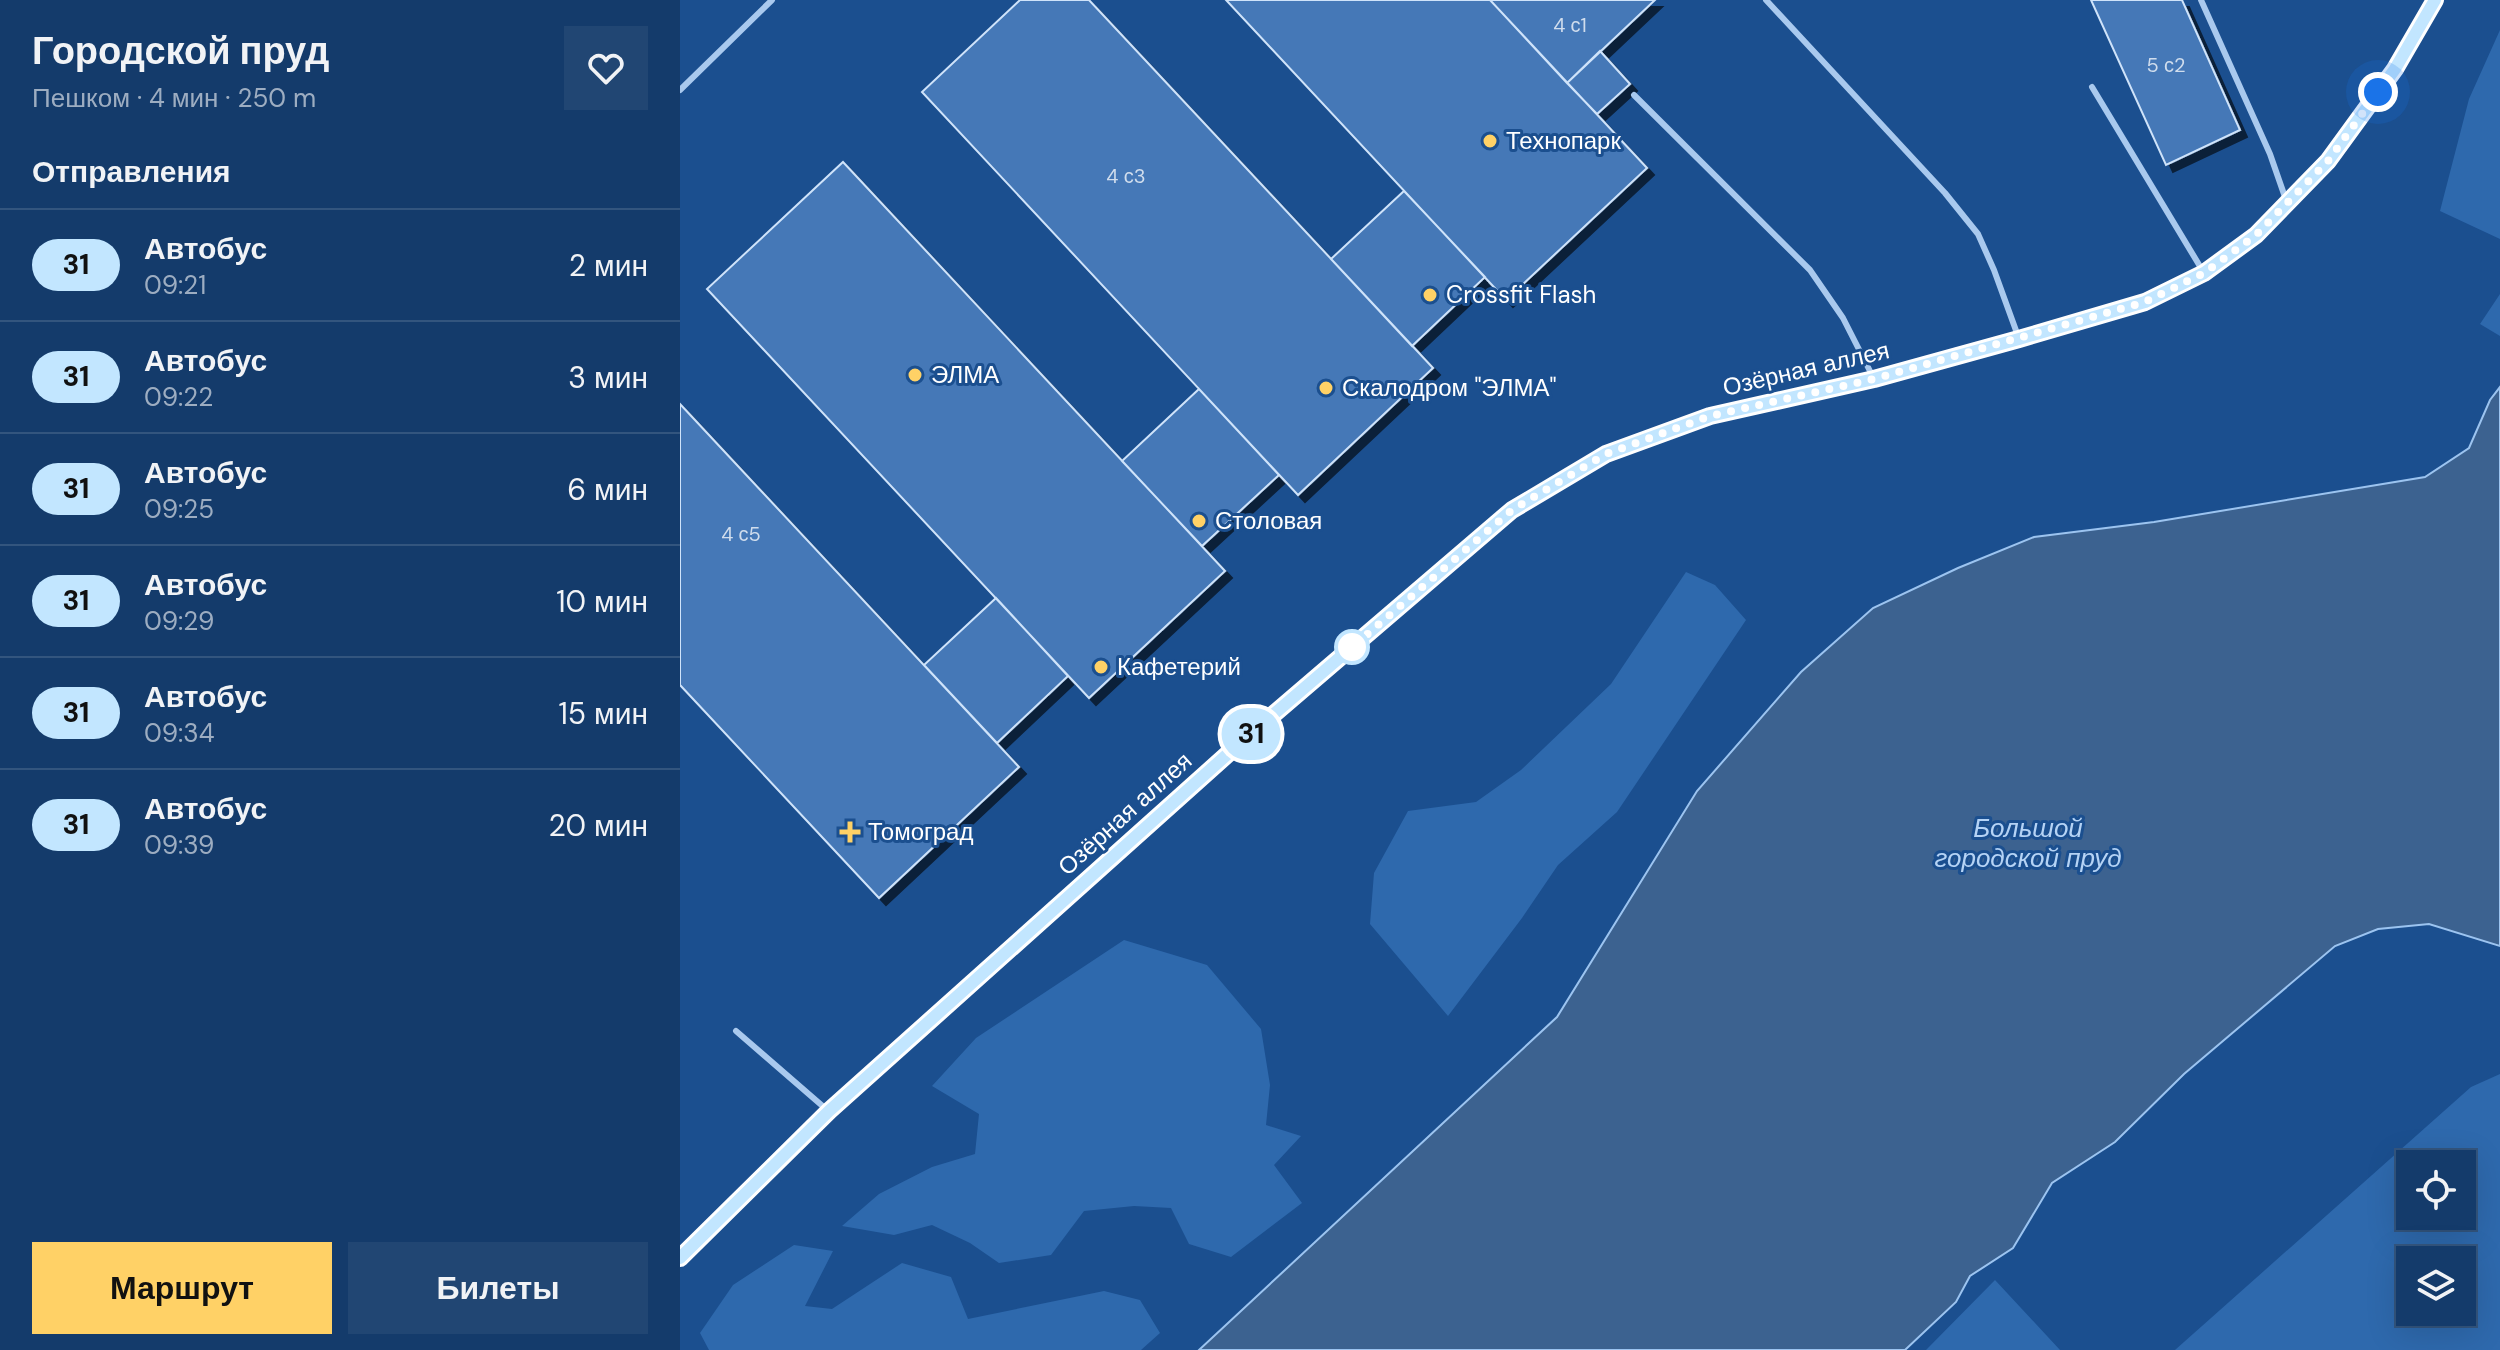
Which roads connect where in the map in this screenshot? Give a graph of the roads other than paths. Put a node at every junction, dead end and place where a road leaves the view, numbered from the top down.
1 (772, 0) edge
2 (1766, 0) edge
3 (2201, 0) edge
4 (2435, 0) edge
5 (2092, 87) dead end
6 (680, 90) edge
7 (1634, 95) dead end
8 (2287, 203) junction
9 (2204, 273) junction
10 (2019, 339) junction
11 (1874, 379) junction
12 (736, 1031) dead end
13 (829, 1111) junction
14 (680, 1258) edge

1 - 6 lane
2 - 10 lane
3 - 8 lane
4 - 8 street, Озёрная аллея
5 - 9 lane
7 - 11 lane
8 - 9 street, Озёрная аллея
9 - 10 street, Озёрная аллея
10 - 11 street, Озёрная аллея
11 - 13 street, Озёрная аллея
12 - 13 lane
13 - 14 street, Озёрная аллея

